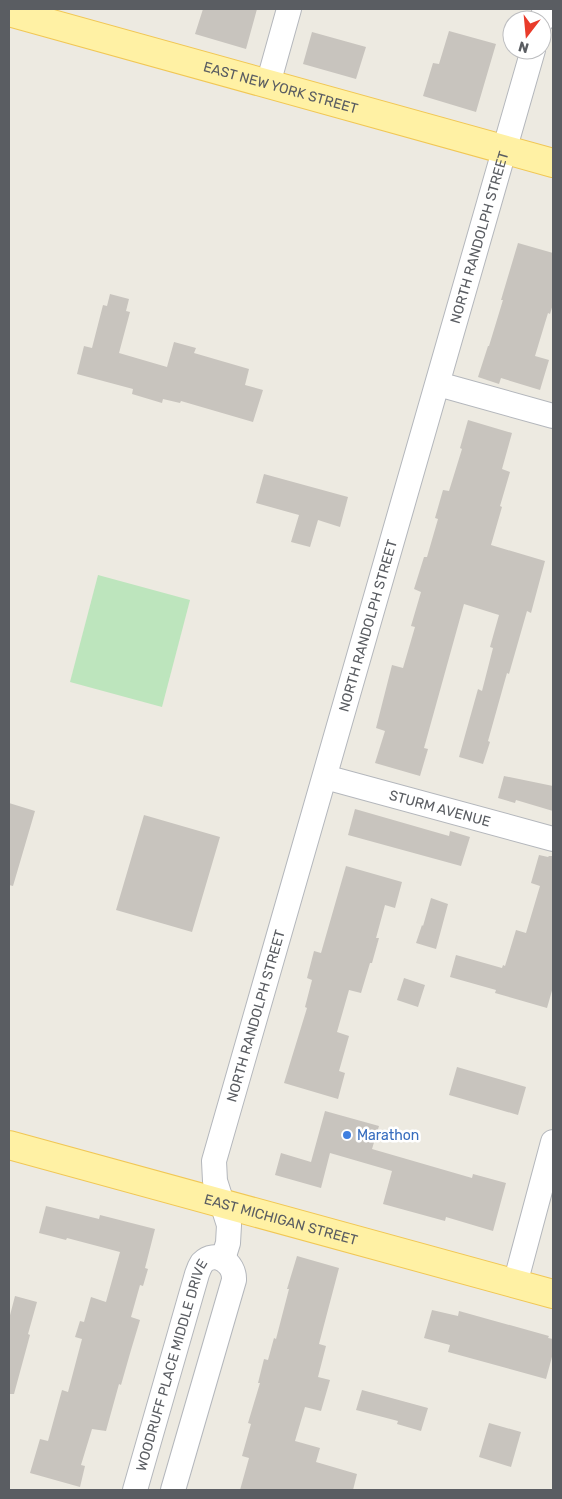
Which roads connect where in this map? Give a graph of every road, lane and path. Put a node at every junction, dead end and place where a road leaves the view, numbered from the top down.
1 (289, 9) edge
2 (26, 13) edge
3 (530, 60) edge
4 (268, 84) junction
5 (505, 149) junction
6 (553, 163) edge
7 (438, 384) junction
8 (553, 416) edge
9 (325, 777) junction
10 (553, 839) edge
11 (553, 1142) edge
12 (9, 1145) edge
13 (222, 1203) junction
14 (223, 1259) junction
15 (515, 1284) junction
16 (553, 1294) edge
17 (135, 1490) edge
18 (173, 1490) edge

1 - 4 street
2 - 4 main road, EAST NEW YORK STREET
3 - 5 street, NORTH RANDOLPH STREET
4 - 5 main road, EAST NEW YORK STREET
5 - 6 main road, EAST NEW YORK STREET
5 - 7 street, NORTH RANDOLPH STREET
7 - 8 street
7 - 9 street, NORTH RANDOLPH STREET
9 - 10 street, STURM AVENUE
9 - 13 street, NORTH RANDOLPH STREET
11 - 15 street
12 - 13 main road, EAST MICHIGAN STREET
13 - 14 street, WOODRUFF PLACE MIDDLE DRIVE
13 - 15 main road, EAST MICHIGAN STREET
14 - 17 street, WOODRUFF PLACE MIDDLE DRIVE
14 - 18 street, WOODRUFF PLACE MIDDLE DRIVE
15 - 16 main road, EAST MICHIGAN STREET

